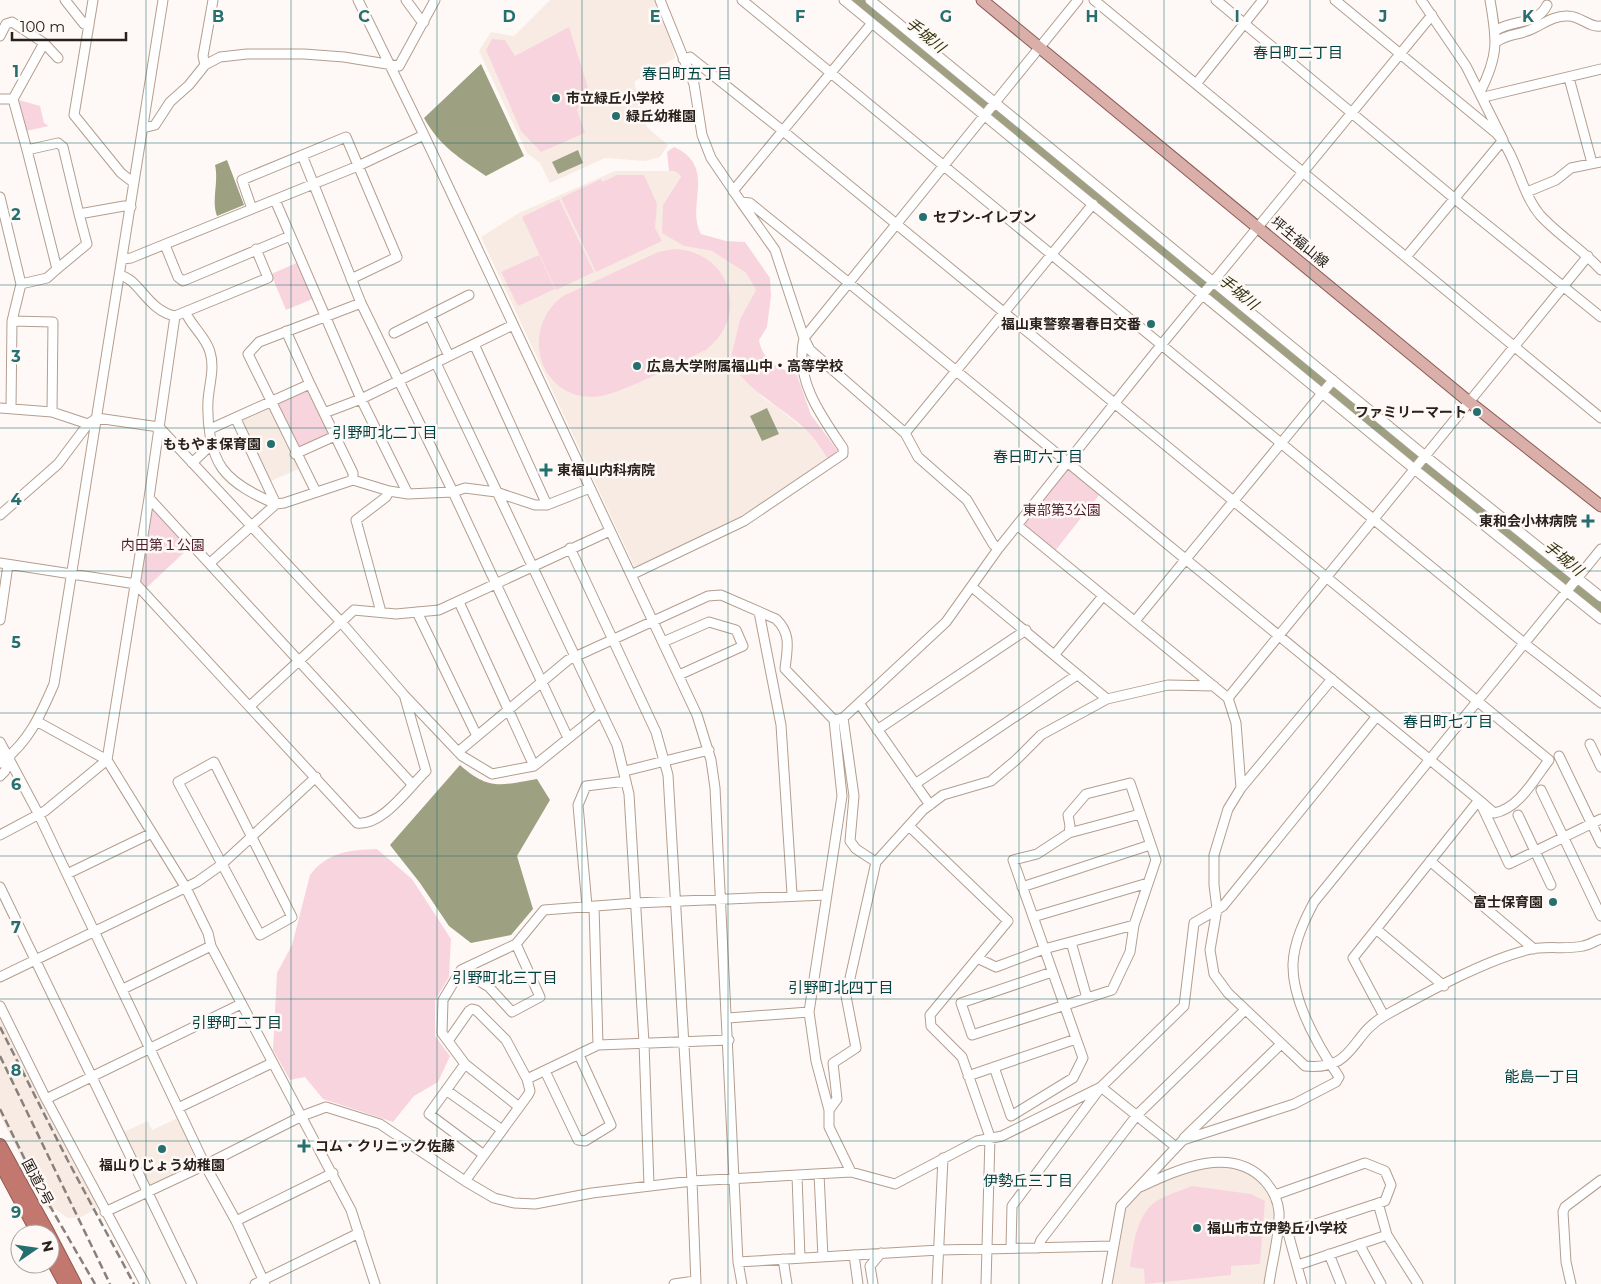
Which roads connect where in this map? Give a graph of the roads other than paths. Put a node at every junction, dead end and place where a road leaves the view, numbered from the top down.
1 (65, 0) edge
2 (93, 0) edge
3 (163, 0) edge
4 (213, 0) edge
5 (358, 0) edge
6 (406, 0) edge
7 (660, 0) edge
8 (742, 0) edge
9 (844, 0) edge
10 (870, 0) edge
11 (982, 0) edge
12 (1078, 0) edge
13 (1094, 0) edge
14 (1216, 0) edge
15 (1263, 0) edge
16 (1334, 0) edge
17 (1422, 0) edge
18 (1490, 0) edge
19 (433, 1) edge
20 (1547, 5) dead end
21 (1432, 15) junction
22 (424, 22) junction
23 (872, 23) junction
24 (1244, 23) junction
25 (89, 26) junction
26 (1601, 26) edge
27 (1495, 31) junction
28 (0, 36) edge
29 (1496, 42) junction
30 (44, 43) junction
31 (1039, 47) junction
32 (1400, 54) junction
33 (58, 58) dead end
34 (683, 58) junction
35 (205, 65) junction
36 (390, 65) junction
37 (1601, 70) edge
38 (831, 72) junction
39 (1569, 78) junction
40 (1196, 84) junction
41 (1482, 95) junction
42 (0, 99) edge
43 (13, 99) junction
44 (990, 109) junction
45 (1352, 113) junction
46 (144, 128) junction
47 (783, 132) junction
48 (424, 135) junction
49 (1503, 140) junction
50 (27, 150) junction
51 (302, 155) junction
52 (1597, 163) edge
53 (944, 164) junction
54 (358, 166) junction
55 (1304, 172) junction
56 (134, 183) junction
57 (313, 184) junction
58 (733, 190) junction
59 (1527, 192) junction
60 (0, 197) edge
61 (1455, 199) junction
62 (275, 200) junction
63 (741, 202) junction
64 (1093, 204) junction
65 (131, 207) junction
66 (252, 209) junction
67 (80, 214) junction
68 (896, 225) junction
69 (4, 228) edge
70 (1259, 228) junction
71 (290, 236) junction
72 (165, 245) junction
73 (256, 249) junction
74 (1053, 254) junction
75 (1588, 256) junction
76 (1406, 257) junction
77 (123, 259) junction
78 (57, 269) junction
79 (1601, 270) edge
80 (120, 275) junction
81 (352, 278) junction
82 (1212, 281) junction
83 (848, 283) junction
84 (21, 284) junction
85 (1562, 286) junction
86 (1203, 293) junction
87 (469, 295) dead end
88 (361, 302) junction
89 (186, 313) junction
90 (1004, 314) junction
91 (175, 316) junction
92 (430, 316) junction
93 (324, 317) junction
94 (1601, 317) edge
95 (12, 321) junction
96 (513, 325) junction
97 (286, 331) junction
98 (394, 333) dead end
99 (804, 338) junction
100 (474, 344) junction
101 (1162, 344) junction
102 (1514, 345) junction
103 (449, 356) junction
104 (436, 363) junction
105 (957, 372) junction
106 (398, 380) junction
107 (1332, 381) junction
108 (310, 384) junction
109 (1323, 391) junction
110 (361, 399) junction
111 (1468, 401) junction
112 (271, 402) junction
113 (1114, 404) junction
114 (0, 408) edge
115 (11, 408) junction
116 (52, 412) junction
117 (324, 413) junction
118 (97, 418) junction
119 (1601, 418) edge
120 (236, 419) junction
121 (88, 424) junction
122 (159, 427) junction
123 (210, 429) junction
124 (905, 433) junction
125 (335, 436) junction
126 (1281, 443) junction
127 (212, 444) junction
128 (295, 454) junction
129 (1419, 461) junction
130 (1067, 462) junction
131 (192, 464) junction
132 (353, 480) junction
133 (590, 488) junction
134 (389, 491) junction
135 (316, 492) junction
136 (453, 492) junction
137 (496, 492) junction
138 (408, 494) junction
139 (149, 498) junction
140 (1232, 502) junction
141 (276, 504) junction
142 (547, 505) junction
143 (1601, 506) edge
144 (0, 515) edge
145 (1373, 518) junction
146 (1017, 525) junction
147 (251, 527) junction
148 (610, 531) junction
149 (570, 548) junction
150 (998, 549) junction
151 (1601, 549) edge
152 (1186, 559) junction
153 (210, 563) junction
154 (4, 564) edge
155 (532, 567) junction
156 (72, 575) junction
157 (631, 575) junction
158 (1326, 577) junction
159 (1576, 579) junction
160 (136, 584) junction
161 (495, 585) junction
162 (972, 587) junction
163 (1568, 590) junction
164 (1103, 596) junction
165 (1601, 597) edge
166 (458, 602) junction
167 (381, 612) junction
168 (417, 612) junction
169 (759, 612) junction
170 (1601, 619) edge
171 (0, 620) edge
172 (653, 620) junction
173 (1135, 621) junction
174 (341, 622) junction
175 (1026, 630) junction
176 (1278, 634) junction
177 (612, 639) junction
178 (663, 642) junction
179 (1524, 643) junction
180 (1055, 654) junction
181 (574, 657) junction
182 (298, 660) junction
183 (678, 675) junction
184 (1077, 675) junction
185 (1332, 679) junction
186 (541, 683) junction
187 (1214, 686) junction
188 (404, 696) junction
189 (1228, 698) junction
190 (1107, 699) junction
191 (1477, 702) junction
192 (859, 703) junction
193 (1601, 703) edge
194 (250, 706) junction
195 (509, 709) junction
196 (601, 712) junction
197 (1377, 716) junction
198 (839, 719) junction
199 (38, 722) junction
200 (877, 730) junction
201 (477, 736) junction
202 (568, 738) junction
203 (0, 742) edge
204 (1590, 744) dead end
205 (709, 750) junction
206 (458, 752) junction
207 (0, 754) edge
208 (1559, 756) dead end
209 (10, 757) junction
210 (1430, 759) junction
211 (107, 760) junction
212 (665, 761) junction
213 (0, 763) edge
214 (534, 766) junction
215 (1601, 767) edge
216 (625, 771) junction
217 (0, 776) edge
218 (316, 777) junction
219 (626, 781) junction
220 (412, 784) junction
221 (915, 784) junction
222 (1241, 788) junction
223 (1541, 790) dead end
224 (1479, 800) junction
225 (930, 805) junction
226 (1140, 814) junction
227 (39, 815) junction
228 (1518, 815) dead end
229 (1601, 819) edge
230 (1592, 824) junction
231 (909, 826) junction
232 (152, 833) junction
233 (1069, 833) junction
234 (0, 835) edge
235 (251, 836) junction
236 (1563, 838) junction
237 (1601, 842) edge
238 (1150, 845) junction
239 (1535, 851) junction
240 (1430, 861) junction
241 (876, 862) junction
242 (221, 865) junction
243 (67, 874) junction
244 (1148, 883) junction
245 (1551, 885) dead end
246 (0, 887) edge
247 (1022, 887) junction
248 (186, 888) junction
249 (792, 894) junction
250 (826, 894) junction
251 (720, 898) junction
252 (676, 901) junction
253 (635, 903) junction
254 (591, 906) junction
255 (1217, 909) junction
256 (1601, 916) edge
257 (1033, 917) junction
258 (1134, 924) junction
259 (1376, 929) junction
260 (96, 932) junction
261 (1601, 939) edge
262 (1071, 942) junction
263 (516, 944) junction
264 (211, 946) junction
265 (1044, 949) junction
266 (1534, 949) junction
267 (977, 958) junction
268 (35, 960) junction
269 (461, 970) junction
270 (1052, 972) junction
271 (0, 977) edge
272 (1444, 986) junction
273 (122, 989) junction
274 (1087, 998) junction
275 (241, 1004) junction
276 (0, 1006) edge
277 (1064, 1006) junction
278 (1245, 1010) junction
279 (809, 1012) junction
280 (1384, 1016) junction
281 (728, 1018) junction
282 (1076, 1039) junction
283 (729, 1040) junction
284 (448, 1041) junction
285 (684, 1042) junction
286 (644, 1043) junction
287 (1281, 1044) junction
288 (598, 1045) junction
289 (150, 1048) junction
290 (580, 1054) junction
291 (272, 1062) junction
292 (465, 1064) junction
293 (1330, 1065) junction
294 (994, 1067) junction
295 (545, 1071) junction
296 (92, 1076) junction
297 (968, 1076) junction
298 (527, 1079) junction
299 (1102, 1087) junction
300 (446, 1090) junction
301 (46, 1099) junction
302 (519, 1107) junction
303 (178, 1108) junction
304 (830, 1110) junction
305 (302, 1116) junction
306 (1137, 1116) junction
307 (502, 1130) junction
308 (990, 1137) junction
309 (1183, 1140) junction
310 (0, 1144) edge
311 (1176, 1147) junction
312 (484, 1155) junction
313 (943, 1158) junction
314 (205, 1165) junction
315 (4, 1166) edge
316 (851, 1172) junction
317 (333, 1173) junction
318 (819, 1174) junction
319 (797, 1176) junction
320 (736, 1179) junction
321 (1601, 1180) edge
322 (465, 1181) junction
323 (692, 1181) junction
324 (649, 1185) junction
325 (1137, 1188) junction
326 (149, 1193) junction
327 (1275, 1195) junction
328 (1378, 1203) junction
329 (105, 1212) junction
330 (236, 1221) junction
331 (33, 1224) edge
332 (42, 1224) edge
333 (1277, 1226) junction
334 (359, 1233) junction
335 (1288, 1233) junction
336 (1387, 1234) junction
337 (1359, 1244) junction
338 (1112, 1246) junction
339 (1011, 1248) junction
340 (1038, 1248) junction
341 (986, 1249) junction
342 (939, 1250) junction
343 (881, 1253) junction
344 (1329, 1254) junction
345 (854, 1255) junction
346 (60, 1256) edge
347 (823, 1257) junction
348 (800, 1258) junction
349 (784, 1259) junction
350 (738, 1262) junction
351 (1298, 1265) junction
352 (261, 1283) edge
353 (696, 1283) edge
354 (75, 1284) edge
355 (145, 1284) edge
356 (192, 1284) edge
357 (375, 1284) edge
358 (674, 1284) edge
359 (742, 1284) edge
360 (787, 1284) edge
361 (858, 1284) edge
362 (872, 1284) edge
363 (938, 1284) edge
364 (986, 1284) edge
365 (1107, 1284) edge
366 (1269, 1284) edge
367 (1302, 1284) edge
368 (1341, 1284) edge
369 (1381, 1284) edge
370 (1418, 1284) edge
371 (1571, 1284) edge

1 - 25 street
2 - 25 street
3 - 46 street
4 - 35 street
5 - 36 street
6 - 22 street
7 - 34 street
8 - 38 street
9 - 23 street
10 - 44 street
11 - 31 main road, 坪生福山線
12 - 31 street
13 - 40 street
14 - 24 street
15 - 24 street
16 - 32 street
17 - 21 street
18 - 27 street
19 - 22 street
20 - 27 street
21 - 32 street
21 - 41 street
22 - 36 street
23 - 38 street
23 - 44 street
24 - 40 street
24 - 45 street
25 - 56 street
26 - 29 street
27 - 29 street
28 - 30 street
29 - 41 street
30 - 33 street
30 - 43 street
31 - 44 street
31 - 70 main road, 坪生福山線
32 - 45 street
32 - 49 street
34 - 47 street
34 - 58 street
35 - 36 street
35 - 46 street
36 - 48 street
37 - 39 street
38 - 47 street
38 - 53 street
39 - 41 street
39 - 52 street
40 - 55 street
41 - 49 street
42 - 43 street
43 - 50 street
44 - 53 street
44 - 64 street
44 - 82 street
45 - 55 street
45 - 61 street
46 - 56 street
47 - 58 street
47 - 68 street
48 - 54 street
48 - 96 street
49 - 59 street
49 - 61 street
50 - 67 street
50 - 78 street
51 - 54 street
51 - 57 street
51 - 66 street
52 - 59 street
53 - 68 street
53 - 74 street
54 - 57 street
54 - 81 street
55 - 70 street
55 - 76 street
56 - 65 street
57 - 62 street
57 - 81 street
58 - 63 street
59 - 75 street
60 - 69 street
61 - 76 street
61 - 85 street
62 - 66 street
62 - 71 street
63 - 83 street
63 - 99 street
64 - 74 street
64 - 86 street
65 - 67 street
65 - 77 street
66 - 72 street
67 - 78 street
68 - 83 street
68 - 90 street
69 - 84 street
70 - 82 street
70 - 111 main road, 坪生福山線
71 - 73 street
71 - 93 street
72 - 73 street
72 - 77 street
73 - 89 street
74 - 90 street
74 - 101 street
75 - 79 street
75 - 85 street
76 - 102 street
77 - 80 street
78 - 84 street
80 - 91 street
80 - 118 street
81 - 88 street
82 - 86 street
82 - 107 street
83 - 99 street
83 - 105 street
84 - 95 street
85 - 94 street
85 - 102 street
86 - 101 street
86 - 109 street
87 - 92 street
88 - 93 street
88 - 106 street
89 - 91 street
89 - 123 street
90 - 105 street
90 - 113 street
91 - 122 street
92 - 98 street
92 - 103 street
93 - 97 street
93 - 110 street
95 - 115 street
95 - 116 street
96 - 100 street
96 - 133 street
97 - 108 street
97 - 112 street
99 - 124 street
99 - 157 street
100 - 103 street
100 - 142 street
101 - 113 street
101 - 126 street
102 - 111 street
102 - 119 street
103 - 104 street
104 - 106 street
104 - 137 street
105 - 124 street
105 - 130 street
106 - 110 street
106 - 136 street
107 - 109 street
107 - 129 street
108 - 112 street
108 - 117 street
109 - 126 street
109 - 129 street
110 - 117 street
110 - 138 street
111 - 129 street
111 - 143 main road, 坪生福山線
112 - 120 street
112 - 128 street
113 - 130 street
113 - 140 street
114 - 115 street
115 - 116 street
116 - 121 street
117 - 125 street
118 - 121 street
118 - 122 street
118 - 156 street
120 - 123 street
120 - 141 street
121 - 144 street
122 - 131 street
122 - 139 street
123 - 127 street
124 - 150 street
125 - 128 street
125 - 132 street
126 - 140 street
126 - 145 street
127 - 131 street
127 - 141 street
128 - 135 street
129 - 145 street
129 - 159 street
129 - 163 street
130 - 146 street
130 - 152 street
131 - 147 street
132 - 134 street
132 - 135 street
133 - 142 street
133 - 148 street
134 - 138 street
134 - 167 street
135 - 141 street
136 - 137 street
136 - 138 street
136 - 161 street
137 - 142 street
137 - 155 street
139 - 153 street
139 - 160 street
140 - 152 street
140 - 158 street
141 - 147 street
145 - 158 street
145 - 179 street
146 - 150 street
146 - 164 street
147 - 153 street
147 - 174 street
148 - 149 street
148 - 157 street
149 - 155 street
149 - 177 street
150 - 162 street
151 - 159 street
152 - 173 street
152 - 176 street
153 - 182 street
154 - 156 street
154 - 171 street
155 - 161 street
155 - 181 street
156 - 160 street
156 - 199 street
157 - 172 street
158 - 176 street
158 - 191 street
159 - 163 street
159 - 165 street
160 - 194 street
160 - 211 street
161 - 166 street
161 - 186 street
162 - 175 street
162 - 192 street
163 - 170 street
163 - 179 street
164 - 173 street
164 - 180 street
166 - 168 street
166 - 195 street
167 - 168 street
167 - 174 street
168 - 201 street
169 - 172 street
169 - 198 street
169 - 249 street
172 - 177 street
172 - 178 street
173 - 187 street
174 - 182 street
174 - 188 street
175 - 180 street
175 - 200 street
176 - 185 street
176 - 189 street
177 - 181 street
177 - 212 street
178 - 183 street
178 - 183 street
179 - 191 street
179 - 193 street
180 - 184 street
181 - 186 street
181 - 196 street
182 - 194 street
182 - 220 street
183 - 205 street
184 - 190 street
184 - 221 street
185 - 197 street
185 - 222 street
186 - 195 street
186 - 202 street
187 - 189 street
187 - 190 street
188 - 206 street
188 - 220 street
189 - 222 street
190 - 225 street
191 - 210 street
191 - 224 street
192 - 198 street
192 - 200 street
194 - 218 street
195 - 201 street
195 - 214 street
196 - 202 street
196 - 216 street
197 - 210 street
197 - 255 street
198 - 241 street
198 - 250 street
199 - 209 street
199 - 211 street
200 - 221 street
201 - 206 street
202 - 214 street
203 - 209 street
204 - 215 street
205 - 212 street
205 - 251 street
206 - 214 street
207 - 209 street
208 - 230 street
209 - 213 street
209 - 217 street
209 - 227 street
210 - 224 street
210 - 293 street
211 - 227 street
211 - 232 street
212 - 216 street
212 - 252 street
216 - 219 street
218 - 220 street
218 - 235 street
219 - 253 street
219 - 254 street
221 - 225 street
222 - 255 street
223 - 236 street
224 - 239 street
224 - 240 street
225 - 231 street
226 - 233 street
226 - 233 street
226 - 238 street
227 - 234 street
227 - 243 street
228 - 239 street
229 - 230 street
230 - 236 street
230 - 237 street
231 - 241 street
231 - 267 street
232 - 243 street
232 - 248 street
233 - 247 street
235 - 242 street
235 - 242 street
235 - 242 street
236 - 239 street
236 - 256 street
238 - 244 street
238 - 247 street
239 - 245 street
240 - 259 street
240 - 266 street
241 - 304 street
242 - 248 street
243 - 260 street
244 - 257 street
244 - 258 street
246 - 268 street
247 - 257 street
248 - 260 street
248 - 264 street
249 - 250 street
249 - 251 street
250 - 279 street
251 - 252 street
251 - 281 street
252 - 253 street
252 - 285 street
253 - 254 street
253 - 286 street
254 - 263 street
254 - 288 street
255 - 278 street
255 - 299 street
257 - 265 street
258 - 262 street
258 - 274 street
259 - 272 street
259 - 280 street
260 - 268 street
260 - 273 street
261 - 266 street
262 - 265 street
262 - 274 street
263 - 269 street
263 - 269 street
264 - 273 street
264 - 275 street
265 - 267 street
265 - 270 street
266 - 272 street
267 - 297 street
268 - 271 street
268 - 296 street
269 - 284 street
270 - 277 street
270 - 277 street
272 - 280 street
273 - 289 street
274 - 277 street
275 - 289 street
275 - 291 street
276 - 301 street
277 - 282 street
278 - 287 street
278 - 306 street
279 - 281 street
279 - 304 street
280 - 293 street
281 - 283 street
282 - 294 street
282 - 294 street
283 - 285 street
283 - 320 street
284 - 292 street
284 - 298 street
285 - 286 street
285 - 323 street
286 - 288 street
286 - 324 street
287 - 293 street
287 - 309 street
288 - 290 street
289 - 296 street
289 - 303 street
290 - 295 street
290 - 295 street
291 - 303 street
291 - 305 street
292 - 300 street
292 - 302 street
293 - 309 street
294 - 297 street
295 - 298 street
296 - 301 street
296 - 326 street
297 - 308 street
298 - 302 street
299 - 306 street
299 - 308 street
299 - 339 street
300 - 307 street
300 - 312 street
301 - 329 street
302 - 307 street
303 - 314 street
304 - 316 street
305 - 314 street
305 - 317 street
305 - 322 street
306 - 311 street
306 - 340 street
307 - 312 street
308 - 313 street
308 - 341 street
309 - 311 street
310 - 315 highway, 国道2号
311 - 325 street
312 - 322 street
313 - 316 street
313 - 342 street
314 - 326 street
314 - 330 street
315 - 331 highway, 国道2号
315 - 332 highway, 国道2号
316 - 318 street
317 - 330 street
317 - 334 street
318 - 319 street
318 - 347 street
319 - 320 street
319 - 348 street
320 - 323 street
320 - 350 street
321 - 371 street
322 - 324 street
323 - 324 street
323 - 353 street
325 - 327 street
325 - 338 street
326 - 329 street
326 - 356 street
327 - 328 street
327 - 333 street
328 - 335 street
328 - 336 street
329 - 355 street
330 - 352 street
333 - 335 street
333 - 366 street
334 - 352 street
334 - 357 street
335 - 351 street
336 - 337 street
336 - 370 street
337 - 344 street
337 - 369 street
338 - 340 street
338 - 365 street
339 - 340 street
339 - 341 street
341 - 342 street
341 - 364 street
342 - 343 street
342 - 363 street
343 - 345 street
343 - 362 street
344 - 351 street
344 - 368 street
345 - 347 street
345 - 361 street
346 - 354 highway, 国道2号
347 - 348 street
348 - 349 street
349 - 350 street
349 - 360 street
350 - 359 street
351 - 367 street
353 - 358 street

